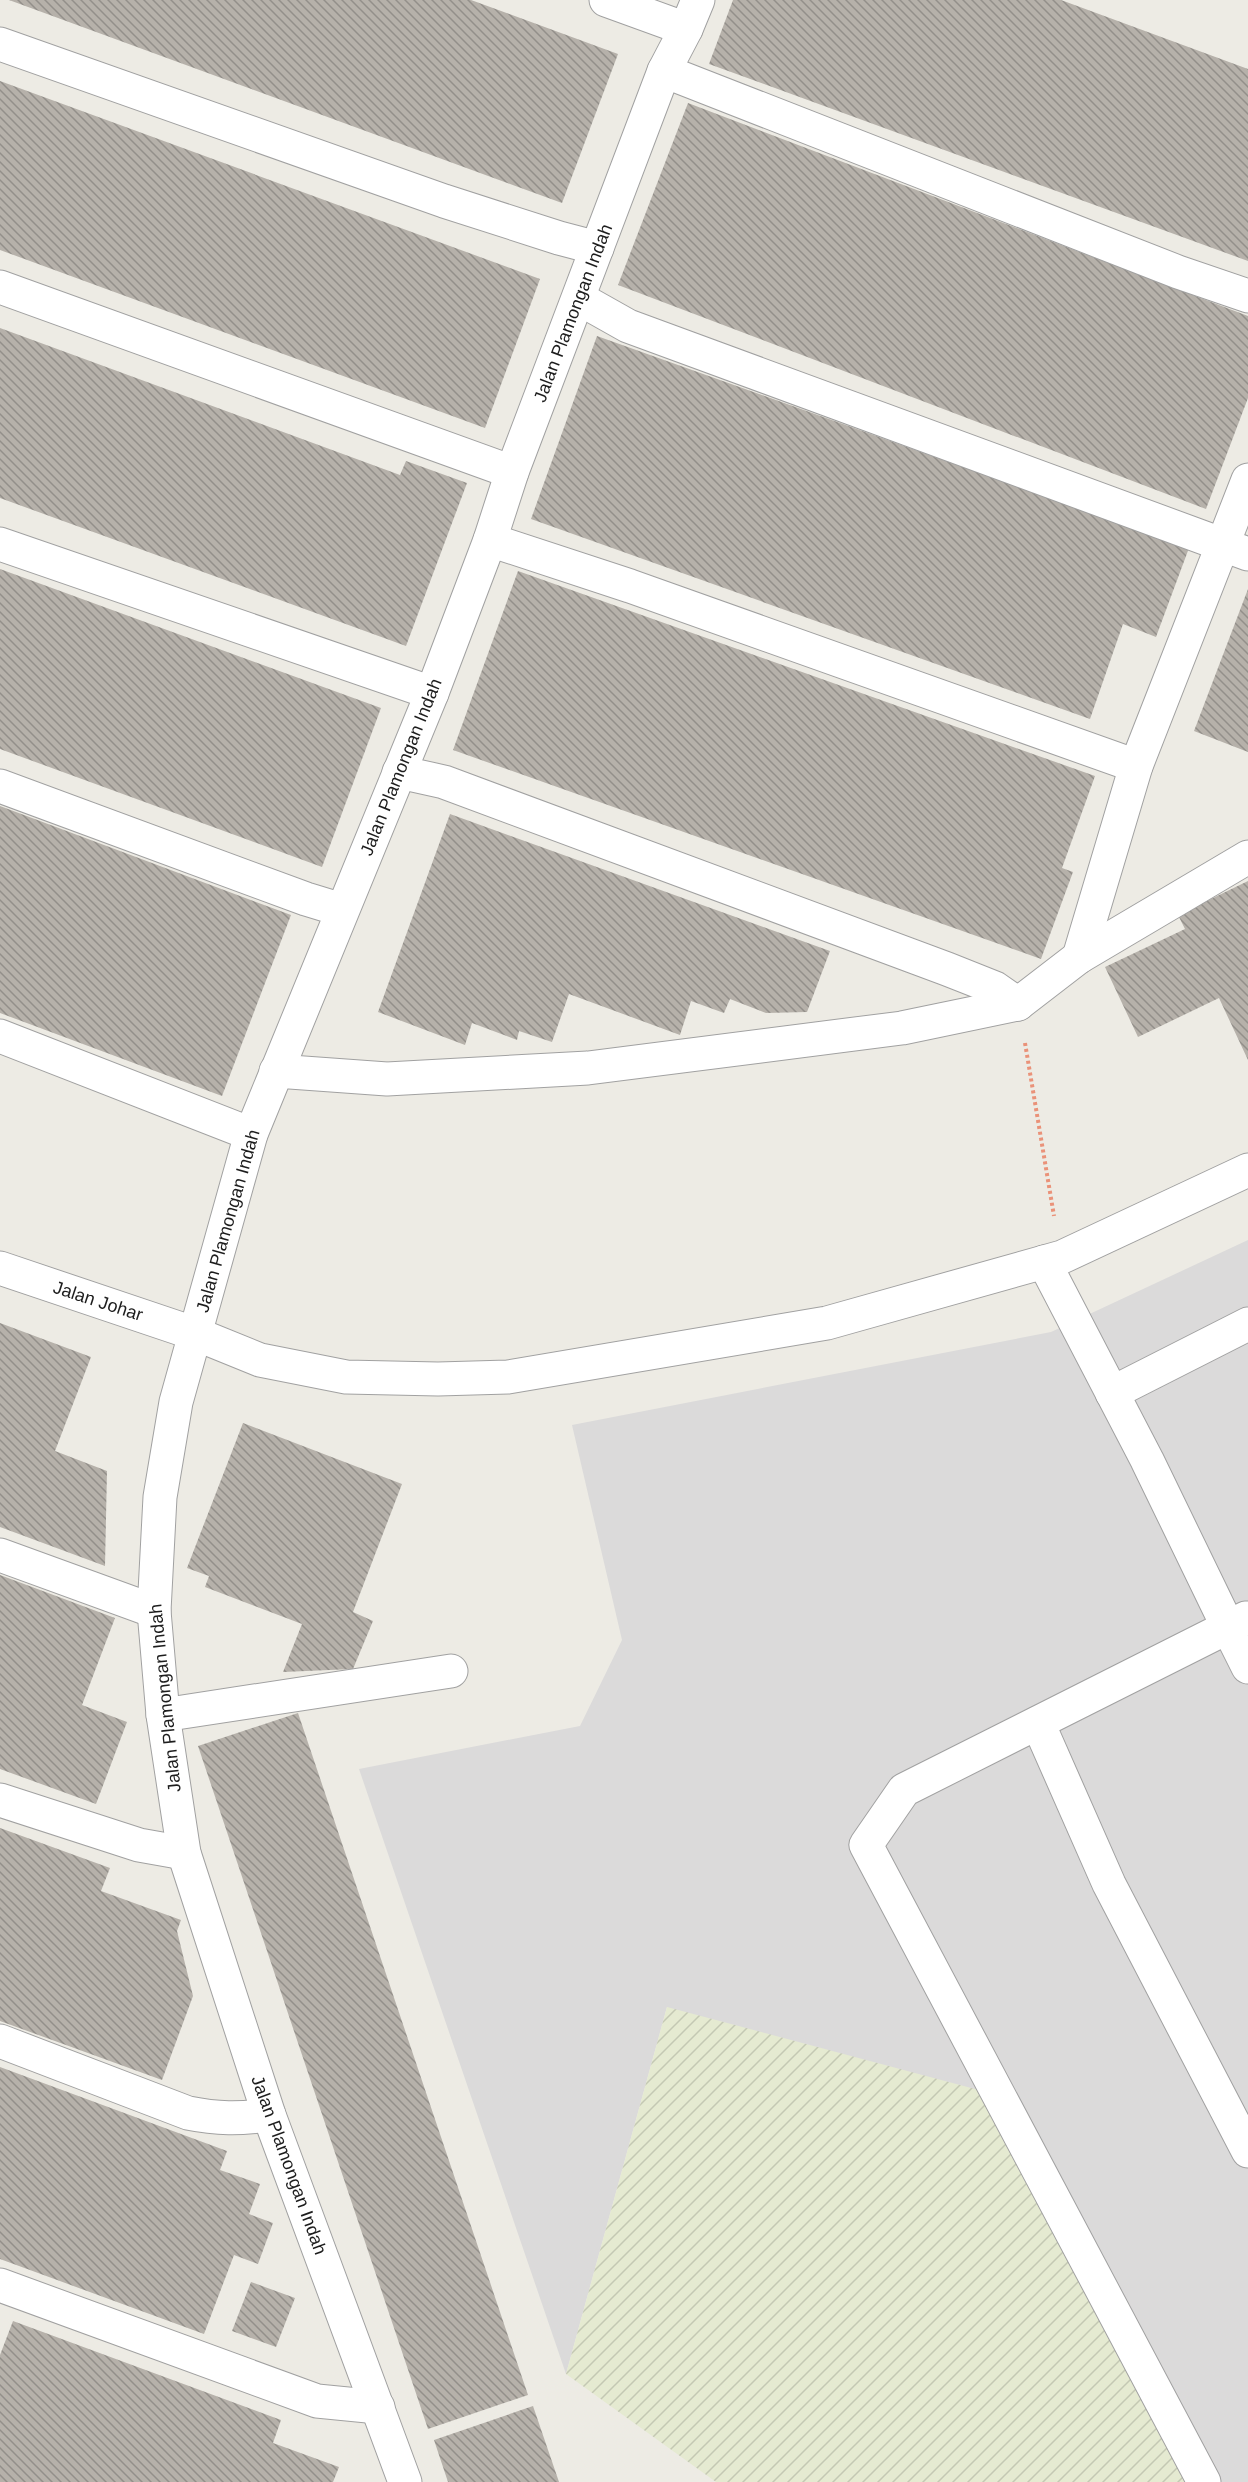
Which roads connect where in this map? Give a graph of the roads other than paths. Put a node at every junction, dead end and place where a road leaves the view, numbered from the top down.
1 (606, 0) edge
2 (692, 15) edge
3 (0, 44) edge
4 (664, 71) junction
5 (597, 248) junction
6 (0, 287) edge
7 (1248, 296) edge
8 (580, 298) junction
9 (512, 472) junction
10 (1248, 480) edge
11 (490, 540) junction
12 (0, 544) edge
13 (1235, 550) edge
14 (432, 693) junction
15 (1137, 766) junction
16 (399, 772) junction
17 (0, 786) edge
18 (1248, 857) edge
19 (342, 910) junction
20 (1079, 957) junction
21 (1018, 1004) junction
22 (0, 1036) edge
23 (276, 1071) junction
24 (251, 1134) junction
25 (1248, 1170) edge
26 (1053, 1260) junction
27 (0, 1268) edge
28 (1248, 1324) edge
29 (195, 1334) junction
30 (1112, 1393) junction
31 (0, 1555) edge
32 (154, 1611) junction
33 (1238, 1622) edge
34 (1248, 1667) edge
35 (451, 1671) dead end
36 (163, 1715) junction
37 (1038, 1723) junction
38 (0, 1800) edge
39 (184, 1853) junction
40 (0, 2041) edge
41 (269, 2115) junction
42 (1248, 2151) edge
43 (0, 2285) edge
44 (378, 2406) junction
45 (405, 2482) edge
46 (1204, 2482) edge

1 - 2 street
2 - 4 street, Jalan Plamongan Indah
3 - 5 street
4 - 5 street, Jalan Plamongan Indah
4 - 7 street
5 - 8 street, Jalan Plamongan Indah
6 - 9 street
8 - 9 street, Jalan Plamongan Indah
8 - 13 street
9 - 11 street, Jalan Plamongan Indah
10 - 13 street
11 - 14 street, Jalan Plamongan Indah
11 - 15 street
12 - 14 street
13 - 15 street
14 - 16 street, Jalan Plamongan Indah
15 - 20 street
16 - 19 street, Jalan Plamongan Indah
16 - 21 street
17 - 19 street
18 - 20 street
19 - 23 street, Jalan Plamongan Indah
20 - 21 street
21 - 23 street
22 - 24 street
23 - 24 street, Jalan Plamongan Indah
24 - 29 street, Jalan Plamongan Indah
25 - 26 street, Jalan Johar
26 - 29 street, Jalan Johar
26 - 30 street
27 - 29 street, Jalan Johar
28 - 30 street
29 - 32 street, Jalan Plamongan Indah
30 - 33 street
31 - 32 street
32 - 36 street, Jalan Plamongan Indah
33 - 34 street
33 - 37 street
35 - 36 street
36 - 39 street, Jalan Plamongan Indah
37 - 42 street
37 - 46 street
38 - 39 street
39 - 41 street, Jalan Plamongan Indah
40 - 41 street
41 - 44 street, Jalan Plamongan Indah
43 - 44 street
44 - 45 street, Jalan Plamongan Indah

